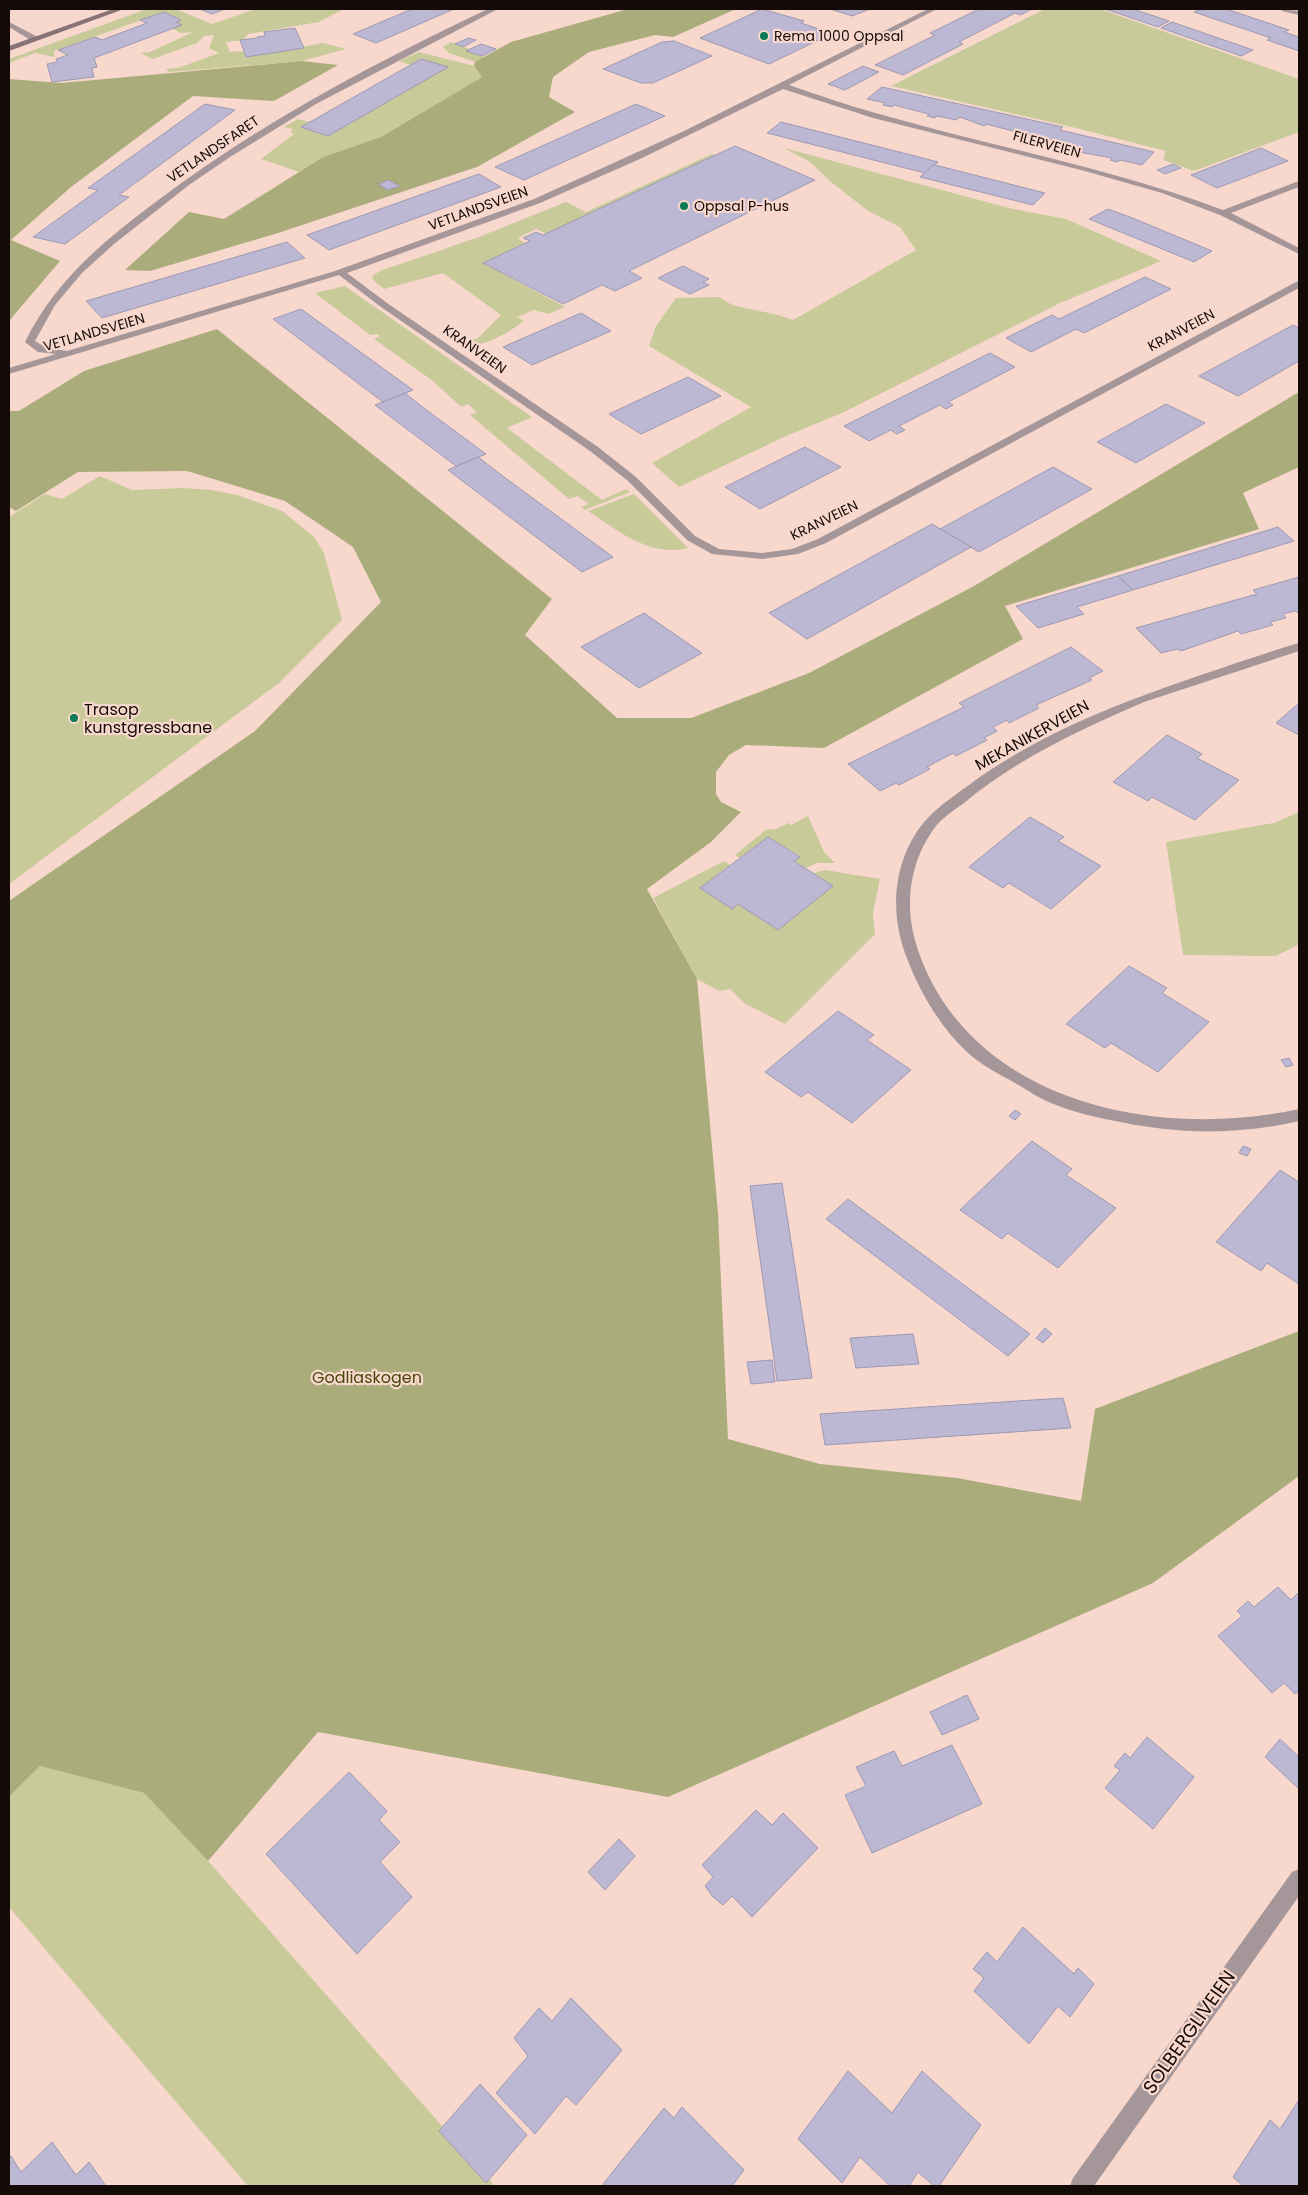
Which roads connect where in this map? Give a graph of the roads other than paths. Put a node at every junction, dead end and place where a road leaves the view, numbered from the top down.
1 (120, 9) edge
2 (494, 9) edge
3 (933, 9) edge
4 (1285, 9) edge
5 (1299, 14) edge
6 (9, 24) edge
7 (35, 39) junction
8 (9, 48) edge
9 (780, 85) junction
10 (1299, 184) edge
11 (1223, 212) junction
12 (1299, 251) edge
13 (339, 271) junction
14 (1299, 284) edge
15 (73, 353) junction
16 (9, 371) edge
17 (1299, 647) edge
18 (1299, 1115) edge
19 (1299, 1879) edge
20 (1081, 2186) edge

1 - 7 main road
2 - 15 street, VETLANDSFARET
3 - 9 street, VETLANDSVEIEN
4 - 5 street
6 - 7 street
7 - 8 main road
9 - 11 street, FILERVEIEN
9 - 13 street, VETLANDSVEIEN
10 - 11 street
11 - 12 street, FILERVEIEN
13 - 14 street, KRANVEIEN
13 - 15 street, VETLANDSVEIEN
15 - 16 street, VETLANDSVEIEN
17 - 18 street, MEKANIKERVEIEN
19 - 20 street, SOLBERGLIVEIEN

